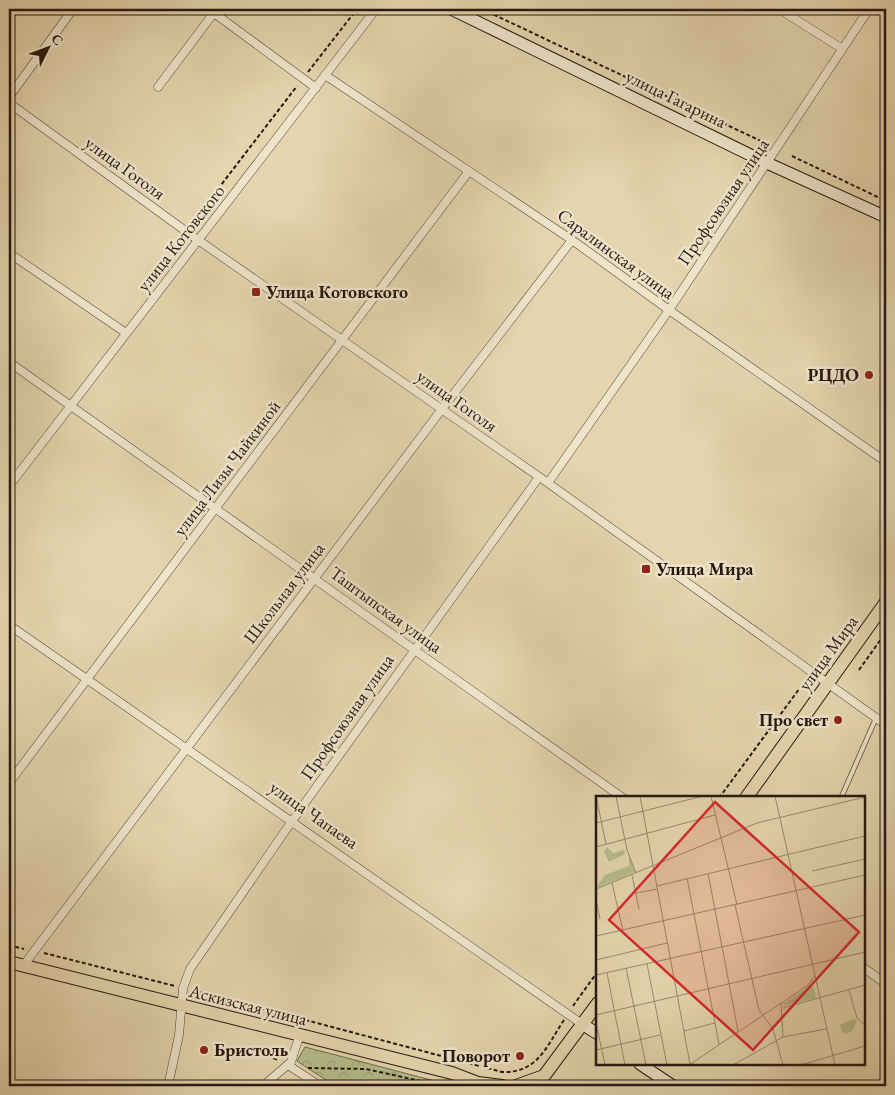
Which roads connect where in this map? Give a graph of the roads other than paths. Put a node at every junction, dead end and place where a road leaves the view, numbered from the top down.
1 (73, 9) edge
2 (376, 9) edge
3 (451, 9) edge
4 (779, 9) edge
5 (869, 9) edge
6 (216, 11) edge
7 (841, 48) junction
8 (325, 75) junction
9 (158, 87) dead end
10 (316, 88) junction
11 (9, 97) edge
12 (9, 103) edge
13 (767, 163) junction
14 (469, 171) junction
15 (886, 217) edge
16 (198, 240) junction
17 (572, 240) junction
18 (9, 253) edge
19 (668, 310) junction
20 (126, 333) junction
21 (342, 340) junction
22 (9, 362) edge
23 (70, 406) junction
24 (442, 409) junction
25 (886, 462) edge
26 (539, 477) junction
27 (548, 483) junction
28 (9, 486) edge
29 (216, 508) junction
30 (315, 577) junction
31 (886, 602) edge
32 (9, 625) edge
33 (414, 649) junction
34 (88, 679) junction
35 (828, 682) junction
36 (876, 718) junction
37 (886, 725) edge
38 (187, 748) junction
39 (9, 783) edge
40 (620, 796) edge
41 (747, 796) edge
42 (843, 796) edge
43 (292, 821) junction
44 (9, 962) edge
45 (22, 966) junction
46 (865, 969) edge
47 (886, 984) edge
48 (596, 1005) edge
49 (182, 1007) junction
50 (582, 1024) junction
51 (596, 1033) edge
52 (300, 1037) junction
53 (290, 1064) junction
54 (642, 1065) edge
55 (540, 1081) edge
56 (480, 1085) edge
57 (168, 1086) edge
58 (264, 1086) edge
59 (320, 1086) edge
60 (502, 1086) edge
61 (516, 1086) edge
62 (673, 1086) edge

1 - 11 street
2 - 8 street, улица Котовского
3 - 13 street, улица Гагарина
4 - 7 street
5 - 7 street, Профсоюзная улица
6 - 9 street
6 - 10 street
7 - 13 street, Профсоюзная улица
8 - 10 street, улица Котовского
8 - 14 street, Саралинская улица
10 - 16 street, улица Котовского
12 - 16 street, улица Гоголя
13 - 15 street, улица Гагарина
13 - 19 street, Профсоюзная улица
14 - 17 street, Саралинская улица
14 - 21 street, улица Лизы Чайкиной
16 - 20 street, улица Котовского
16 - 21 street, улица Гоголя
17 - 19 street, Саралинская улица
17 - 24 street, Школьная улица
18 - 20 street
19 - 25 street, Саралинская улица
19 - 27 street, Профсоюзная улица
20 - 23 street, улица Котовского
21 - 24 street, улица Гоголя
21 - 29 street, улица Лизы Чайкиной
22 - 23 street, Таштыпская улица
23 - 28 street, улица Котовского
23 - 29 street, Таштыпская улица
24 - 26 street, улица Гоголя
24 - 30 street, Школьная улица
26 - 27 street, улица Гоголя
26 - 33 street, Профсоюзная улица
27 - 35 street, улица Гоголя
29 - 30 street, Таштыпская улица
29 - 34 street, улица Лизы Чайкиной
30 - 33 street, Таштыпская улица
30 - 38 street, Школьная улица
31 - 35 main road, улица Мира
32 - 34 street, улица Чапаева
33 - 40 street, Таштыпская улица
33 - 43 street, Профсоюзная улица
34 - 38 street, улица Чапаева
34 - 39 street, улица Лизы Чайкиной
35 - 36 street, улица Гоголя
35 - 41 main road, улица Мира
36 - 37 street, улица Гоголя
36 - 42 lane
38 - 43 street, улица Чапаева
38 - 45 street, Школьная улица
43 - 49 street, Профсоюзная улица
43 - 50 street, улица Чапаева
44 - 45 main road, Аскизская улица
45 - 49 main road, Аскизская улица
46 - 47 street
48 - 50 main road
49 - 52 main road, Аскизская улица
49 - 57 street, Профсоюзная улица
50 - 51 street, улица Чапаева
50 - 55 main road
52 - 53 street
52 - 56 main road, Аскизская улица
53 - 58 street
53 - 59 street
54 - 62 street
55 - 61 main road
56 - 60 main road, Аскизская улица

